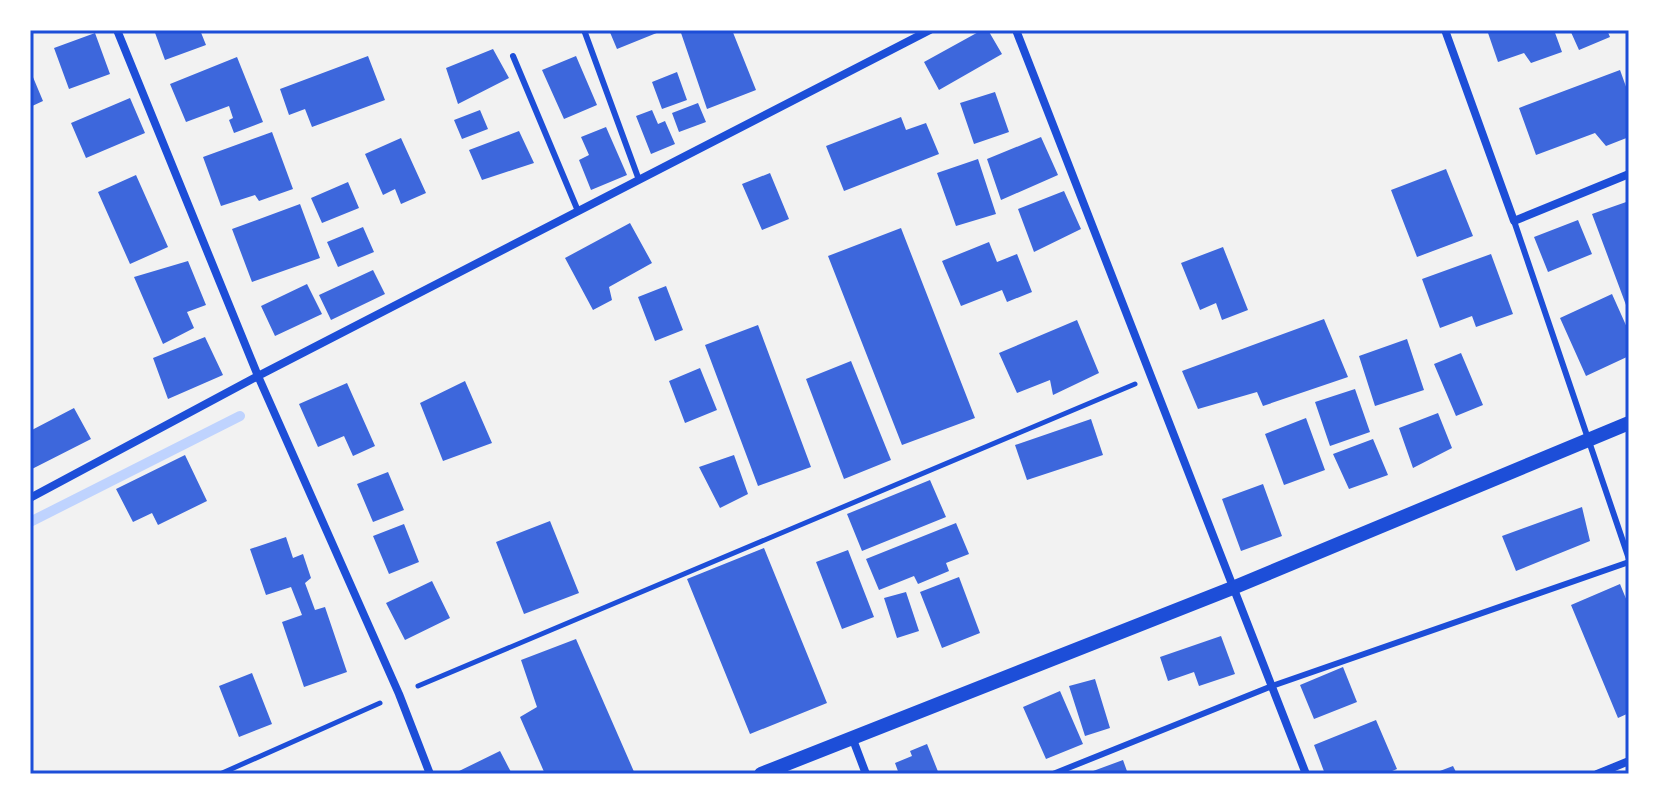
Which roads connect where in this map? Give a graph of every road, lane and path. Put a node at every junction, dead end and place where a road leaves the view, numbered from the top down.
1 (117, 30) edge
2 (584, 30) edge
3 (930, 30) edge
4 (1016, 30) edge
5 (1445, 30) edge
6 (513, 56) dead end
7 (1629, 174) edge
8 (639, 180) junction
9 (578, 211) junction
10 (1514, 221) junction
11 (258, 376) junction
12 (1152, 376) junction
13 (1629, 423) edge
14 (1588, 440) junction
15 (30, 498) edge
16 (1629, 560) edge
17 (1235, 587) junction
18 (1272, 686) junction
19 (399, 694) junction
20 (852, 737) junction
21 (1629, 761) edge
22 (220, 774) edge
23 (430, 774) edge
24 (761, 774) edge
25 (866, 774) edge
26 (1053, 774) edge
27 (1306, 774) edge
28 (1597, 774) edge

1 - 11 street
2 - 8 lane
3 - 8 street
4 - 12 street
5 - 10 street
6 - 9 lane
7 - 10 street
8 - 9 street
9 - 11 street
10 - 14 lane
11 - 15 street
11 - 19 street
12 - 17 street
12 - 19 path
13 - 14 street
14 - 16 lane
14 - 17 street
16 - 18 lane
17 - 18 street
17 - 20 street
18 - 26 lane
18 - 27 street
19 - 22 path
19 - 23 street
20 - 24 street
20 - 25 street
21 - 28 street

